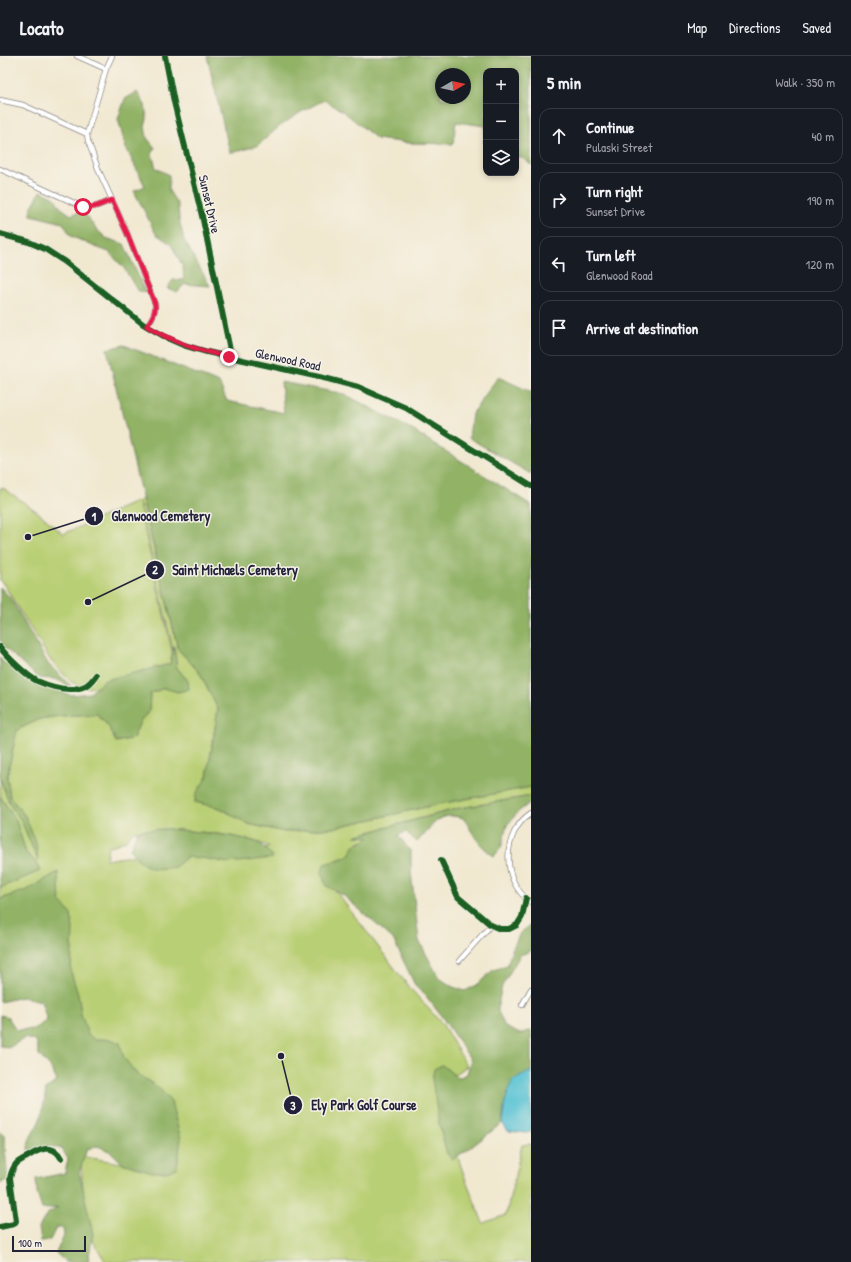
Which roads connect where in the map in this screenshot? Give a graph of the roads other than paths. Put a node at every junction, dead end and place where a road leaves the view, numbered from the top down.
1 (77, 56) edge
2 (112, 56) edge
3 (165, 56) edge
4 (106, 69) junction
5 (0, 100) edge
6 (87, 134) junction
7 (0, 169) edge
8 (112, 200) junction
9 (0, 234) edge
10 (147, 326) junction
11 (229, 357) junction
12 (531, 486) edge
13 (0, 647) edge
14 (96, 675) dead end
15 (531, 814) edge
16 (441, 860) dead end
17 (526, 898) junction
18 (531, 902) edge
19 (491, 925) junction
20 (459, 961) dead end
21 (531, 989) edge
22 (522, 1005) dead end
23 (61, 1158) dead end
24 (0, 1227) edge

1 - 4 street
2 - 4 street
3 - 11 street, Sunset Drive
4 - 6 street
5 - 6 street
6 - 8 street
7 - 8 street
8 - 10 street
9 - 10 street, Glenwood Road
10 - 11 street, Glenwood Road
11 - 12 street, Glenwood Road
13 - 14 street
15 - 17 street
16 - 19 street
17 - 18 street
17 - 19 street
19 - 20 street
21 - 22 street
23 - 24 street

